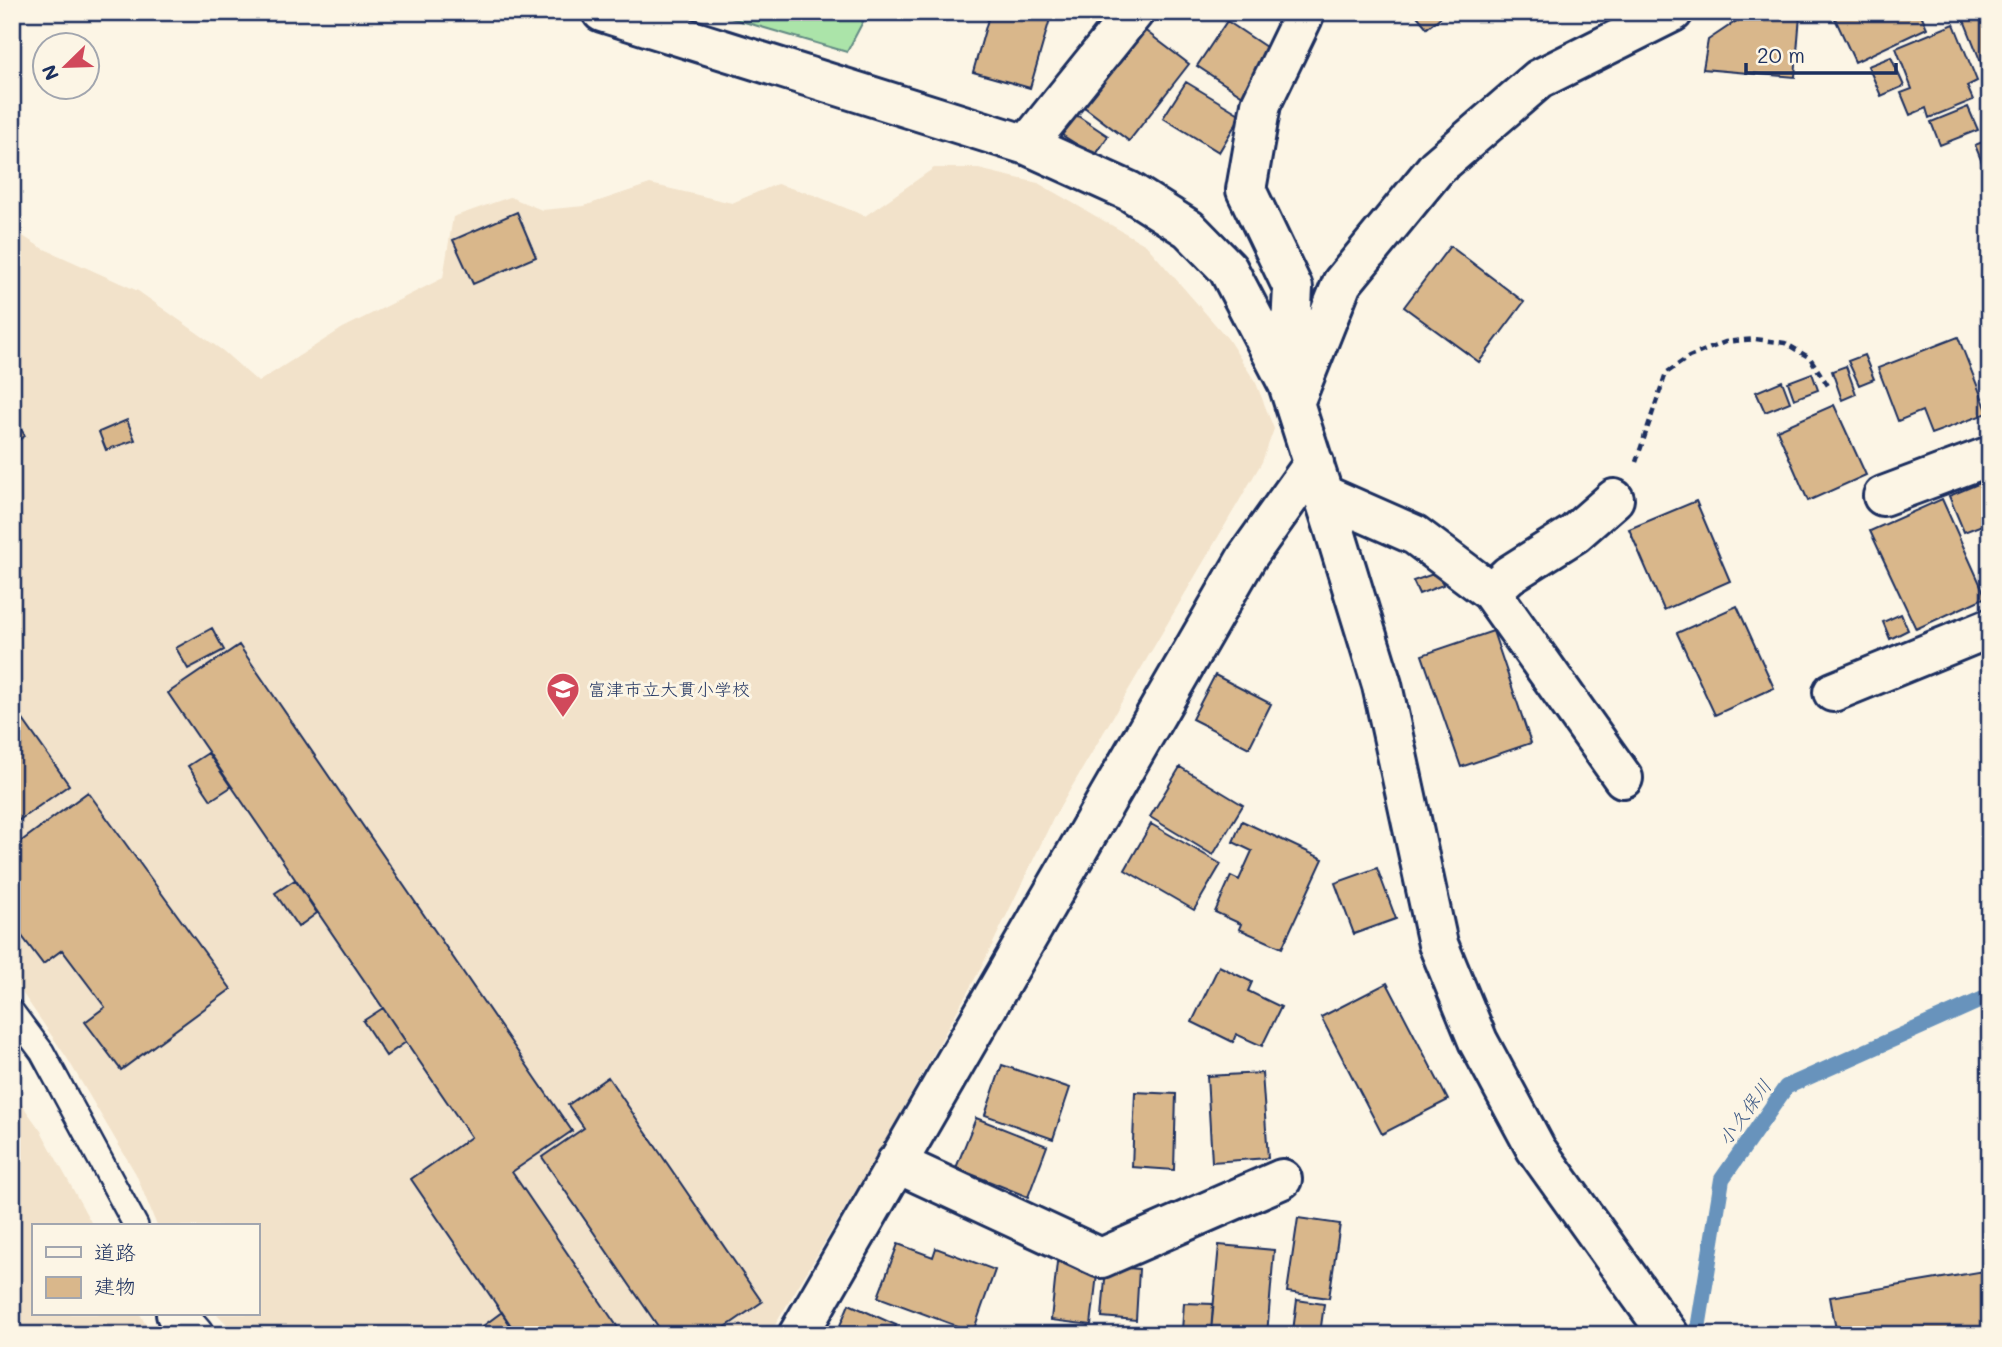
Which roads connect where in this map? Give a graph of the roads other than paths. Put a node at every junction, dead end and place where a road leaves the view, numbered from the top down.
1 (602, 12) edge
2 (1134, 12) edge
3 (1300, 12) edge
4 (1673, 12) edge
5 (1027, 145) junction
6 (1291, 393) junction
7 (1990, 456) edge
8 (1319, 479) junction
9 (1883, 496) dead end
10 (1614, 499) road end
11 (1491, 592) junction
12 (1990, 628) edge
13 (1833, 692) dead end
14 (1623, 778) dead end
15 (12, 1012) edge
16 (895, 1163) junction
17 (1282, 1179) dead end
18 (135, 1224) edge
19 (178, 1316) edge
20 (1659, 1321) edge
21 (194, 1335) edge
22 (798, 1335) edge

1 - 5 street
2 - 5 street
3 - 6 street
4 - 6 street
5 - 6 street
6 - 8 street
7 - 9 street
8 - 11 street
8 - 16 street
8 - 20 street
10 - 11 street
11 - 14 street
12 - 13 street
15 - 18 lane
16 - 17 street
16 - 22 street
19 - 21 street

